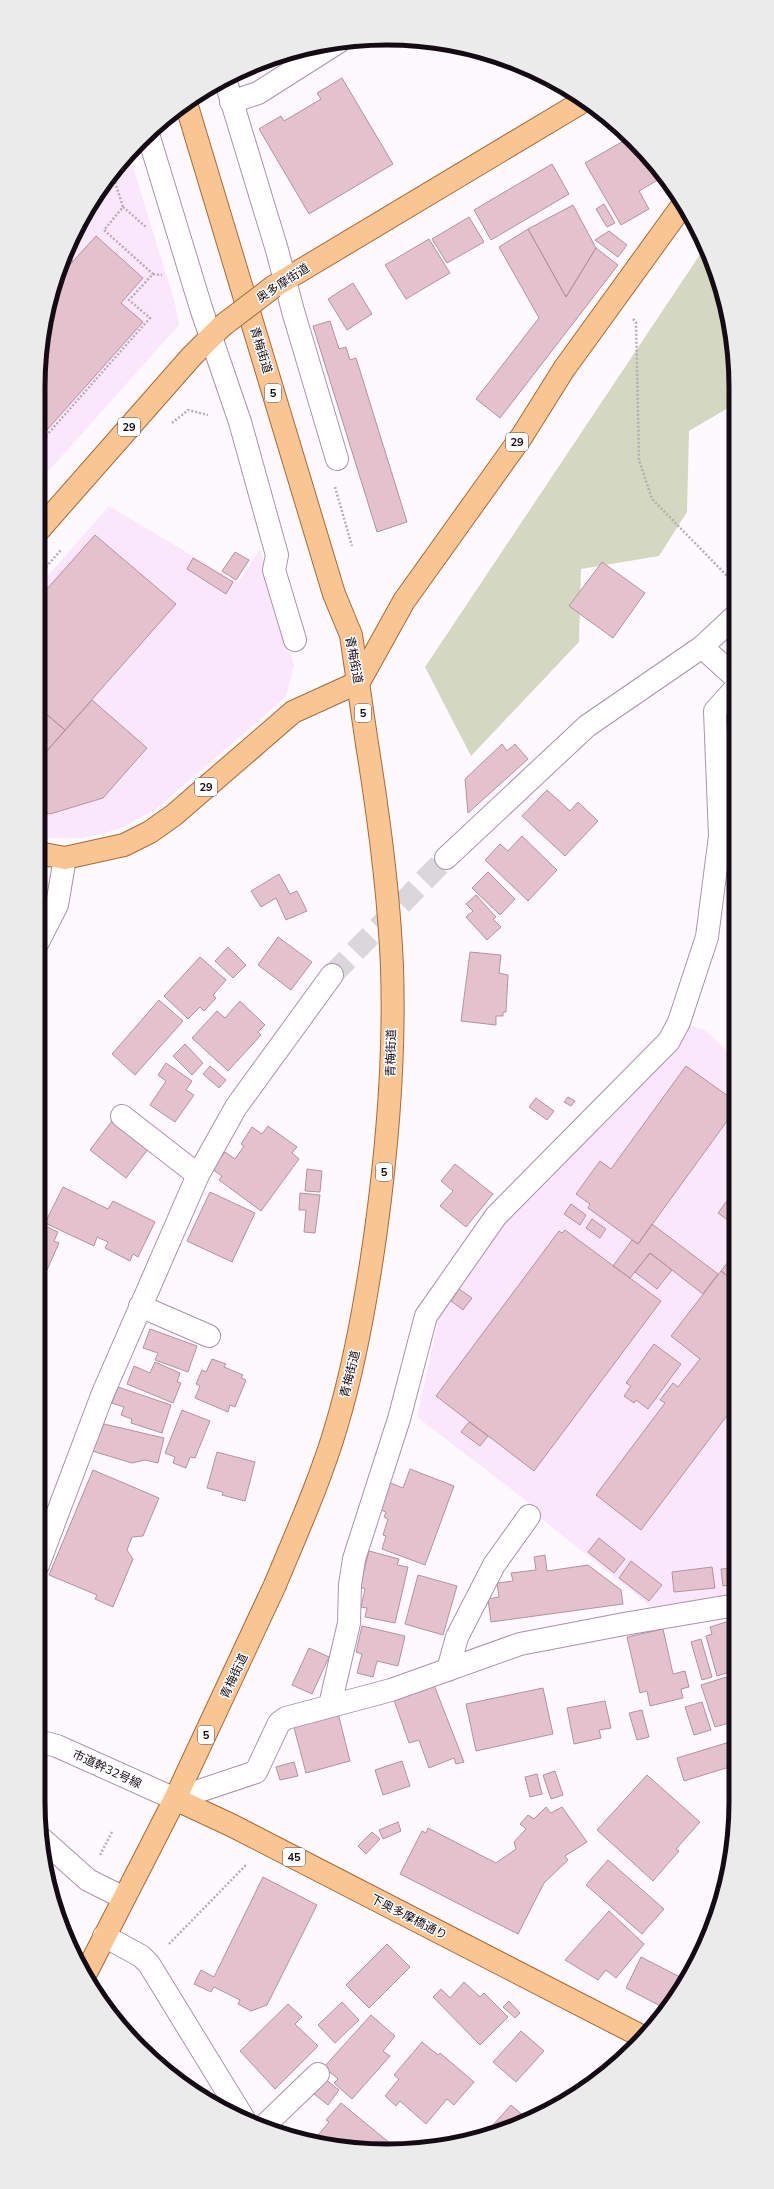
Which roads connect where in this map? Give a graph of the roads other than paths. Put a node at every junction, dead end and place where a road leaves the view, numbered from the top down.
1 (324, 51) edge
2 (227, 85) edge
3 (231, 102) junction
4 (579, 104) edge
5 (188, 110) edge
6 (150, 140) edge
7 (679, 210) edge
8 (279, 283) junction
9 (216, 332) junction
10 (337, 459) dead end
11 (45, 523) edge
12 (729, 622) edge
13 (295, 640) dead end
14 (702, 647) junction
15 (729, 671) edge
16 (359, 682) junction
17 (729, 696) edge
18 (45, 854) edge
19 (65, 858) junction
20 (446, 858) tunnel mouth
21 (45, 928) edge
22 (332, 975) tunnel mouth
23 (122, 1116) dead end
24 (198, 1175) junction
25 (140, 1306) junction
26 (209, 1336) dead end
27 (529, 1516) dead end
28 (45, 1546) edge
29 (729, 1606) edge
30 (448, 1670) junction
31 (330, 1705) junction
32 (45, 1743) edge
33 (175, 1799) junction
34 (48, 1844) edge
35 (124, 1898) junction
36 (104, 1936) junction
37 (88, 1968) edge
38 (638, 2034) edge
39 (318, 2074) dead end
40 (239, 2111) edge
41 (268, 2122) edge

1 - 3 street
2 - 3 street
3 - 8 street
4 - 8 main road, 奥多摩街道 / 29
5 - 16 main road, 青梅街道 / 5
6 - 9 street
7 - 16 main road, 29
8 - 9 main road, 奥多摩街道 / 29, bridge
8 - 10 street
9 - 11 main road, 奥多摩街道 / 29
9 - 13 street
12 - 14 street
14 - 15 street
14 - 20 street
16 - 19 main road, 29
16 - 33 main road, 青梅街道 / 5, bridge
17 - 31 street
18 - 19 main road, 29
19 - 21 street
22 - 24 street
23 - 24 street
24 - 25 street
25 - 26 street
25 - 28 street
27 - 30 street
29 - 30 street
30 - 31 street
31 - 33 street
32 - 33 street, 市道幹32号線
33 - 35 main road, 青梅街道 / 5
33 - 38 main road, 下奥多摩橋通り / 45
34 - 35 street
35 - 36 main road, 青梅街道 / 5
36 - 37 main road, 青梅街道 / 5
36 - 40 street
39 - 41 street

